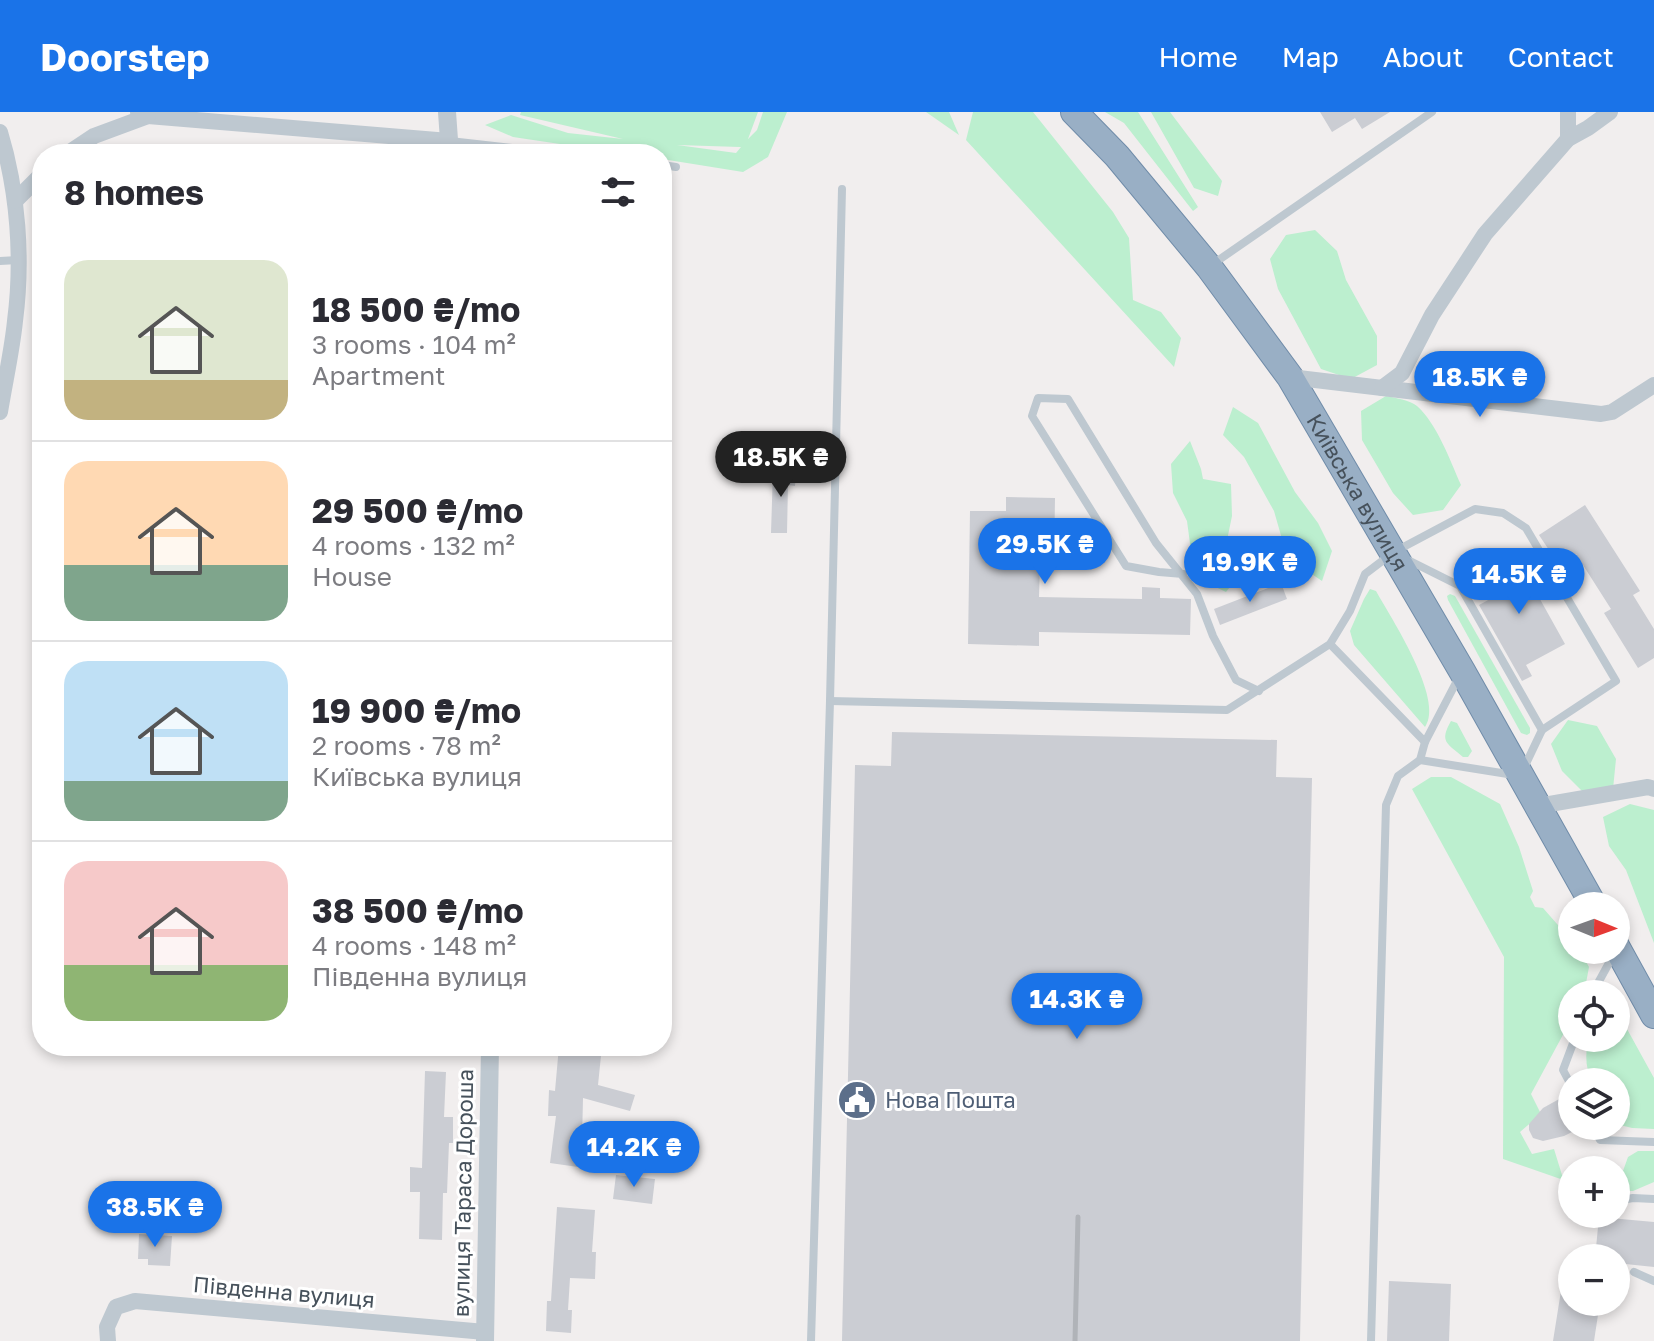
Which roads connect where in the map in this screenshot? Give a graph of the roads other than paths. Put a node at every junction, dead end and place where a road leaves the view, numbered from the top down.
1 (447, 112) edge
2 (1074, 112) edge
3 (1432, 112) edge
4 (1568, 112) edge
5 (1610, 112) edge
6 (143, 114) edge
7 (0, 132) edge
8 (1568, 139) junction
9 (82, 144) edge
10 (413, 144) edge
11 (449, 144) edge
12 (672, 166) edge
13 (676, 167) dead end
14 (32, 184) edge
15 (842, 189) dead end
16 (15, 201) junction
17 (18, 260) junction
18 (0, 261) edge
19 (1209, 267) junction
20 (1290, 377) junction
21 (1654, 385) edge
22 (1382, 388) junction
23 (0, 412) edge
24 (1394, 552) junction
25 (1183, 574) junction
26 (1330, 644) junction
27 (1462, 671) junction
28 (1259, 691) junction
29 (830, 701) junction
30 (1542, 730) junction
31 (1425, 742) junction
32 (1420, 760) junction
33 (1521, 776) junction
34 (1654, 789) edge
35 (1538, 806) junction
36 (1586, 892) edge
37 (1630, 962) edge
38 (1644, 979) edge
39 (1654, 1015) edge
40 (490, 1056) edge
41 (1600, 1140) edge
42 (1654, 1142) edge
43 (1630, 1199) edge
44 (1654, 1199) edge
45 (1634, 1272) dead end
46 (1654, 1281) edge
47 (485, 1337) edge
48 (108, 1341) edge
49 (811, 1341) edge
50 (1371, 1341) edge

1 - 11 street
2 - 19 highway, Київська вулиця
3 - 19 lane
4 - 8 street
5 - 8 street
6 - 9 street
6 - 10 street
7 - 16 street
8 - 22 street
12 - 13 lane
14 - 16 street
15 - 29 lane
16 - 17 street
17 - 18 lane
17 - 23 street
19 - 20 highway, Київська вулиця
20 - 22 street
20 - 24 highway, Київська вулиця
21 - 22 street
24 - 26 lane
24 - 27 highway, Київська вулиця
24 - 30 lane
24 - 30 lane
25 - 25 lane
25 - 28 lane
26 - 28 lane
26 - 31 lane
27 - 31 lane
27 - 33 highway, Київська вулиця
28 - 29 lane
29 - 49 lane
30 - 33 lane
31 - 32 lane
32 - 33 lane
32 - 50 lane
33 - 35 highway, Київська вулиця
34 - 35 street
35 - 36 highway, Київська вулиця
37 - 38 highway
38 - 39 highway
40 - 47 street, вулиця Тараса Дороша
41 - 42 lane
43 - 44 lane
45 - 46 lane
47 - 48 street, Південна вулиця

